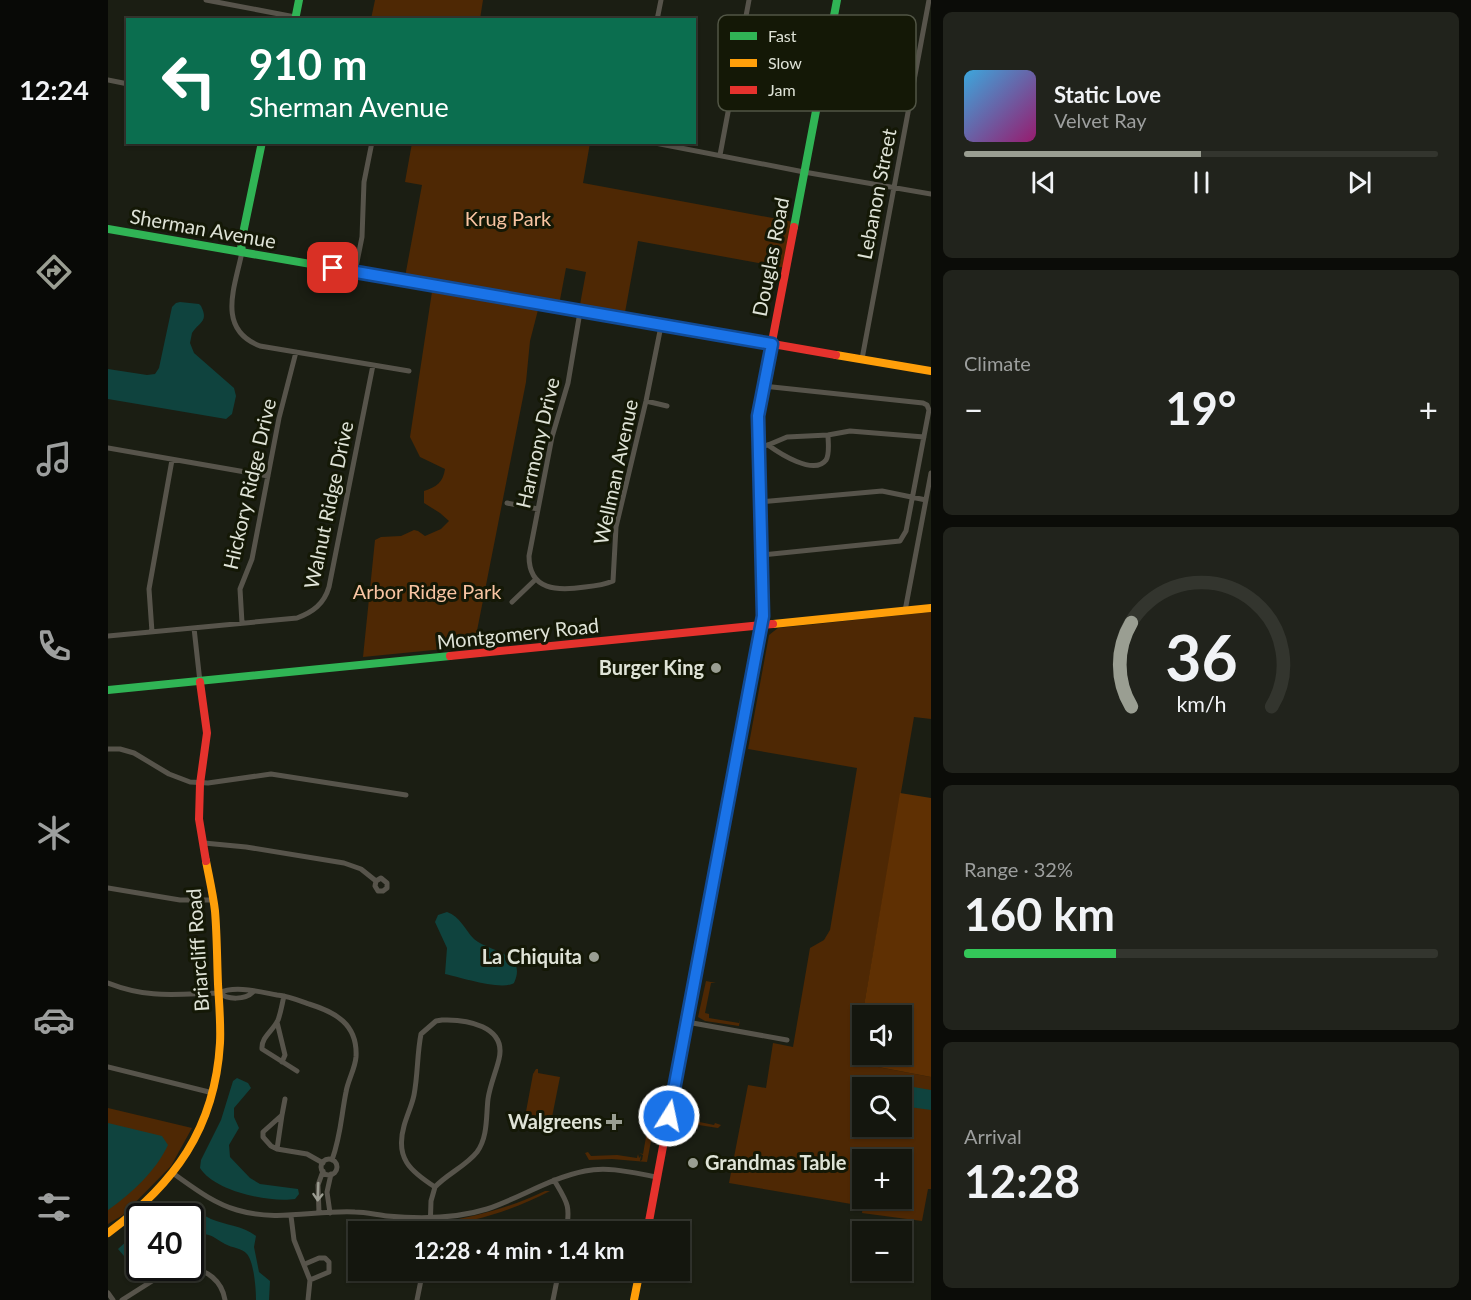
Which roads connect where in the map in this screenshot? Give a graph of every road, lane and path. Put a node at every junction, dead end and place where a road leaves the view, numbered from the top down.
1 (206, 0) edge
2 (300, 0) edge
3 (661, 0) edge
4 (748, 0) edge
5 (837, 0) edge
6 (929, 0) edge
7 (745, 15) edge
8 (834, 15) edge
9 (295, 18) edge
10 (657, 18) edge
11 (916, 70) edge
12 (108, 80) edge
13 (126, 84) edge
14 (728, 111) edge
15 (816, 111) edge
16 (908, 111) edge
17 (262, 144) edge
18 (372, 144) edge
19 (661, 144) edge
20 (720, 155) junction
21 (804, 172) junction
22 (894, 188) junction
23 (931, 194) edge
24 (108, 229) edge
25 (242, 252) junction
26 (355, 272) junction
27 (580, 312) junction
28 (661, 326) junction
29 (772, 344) junction
30 (296, 352) junction
31 (862, 359) junction
32 (373, 365) junction
33 (409, 371) dead end
34 (931, 371) edge
35 (763, 386) junction
36 (646, 401) junction
37 (667, 406) dead end
38 (828, 435) junction
39 (924, 437) junction
40 (768, 446) junction
41 (758, 447) junction
42 (108, 448) edge
43 (172, 460) junction
44 (931, 473) edge
45 (268, 476) junction
46 (912, 497) junction
47 (926, 500) junction
48 (760, 502) junction
49 (507, 503) dead end
50 (538, 509) junction
51 (761, 555) junction
52 (536, 579) junction
53 (512, 602) dead end
54 (931, 608) edge
55 (905, 611) junction
56 (242, 623) junction
57 (762, 625) junction
58 (194, 628) junction
59 (152, 632) junction
60 (108, 636) edge
61 (200, 682) junction
62 (108, 690) edge
63 (108, 749) edge
64 (200, 784) junction
65 (406, 795) dead end
66 (204, 843) junction
67 (376, 881) dead end
68 (108, 888) edge
69 (213, 900) junction
70 (108, 982) edge
71 (219, 993) junction
72 (284, 996) junction
73 (277, 1022) junction
74 (687, 1022) junction
75 (787, 1040) dead end
76 (282, 1062) junction
77 (108, 1067) edge
78 (297, 1071) dead end
79 (213, 1093) junction
80 (285, 1099) dead end
81 (282, 1115) junction
82 (277, 1149) junction
83 (332, 1160) junction
84 (323, 1163) junction
85 (323, 1171) junction
86 (174, 1174) junction
87 (331, 1174) junction
88 (657, 1177) junction
89 (554, 1180) junction
90 (435, 1187) junction
91 (319, 1213) junction
92 (330, 1213) junction
93 (291, 1216) junction
94 (429, 1218) junction
95 (429, 1221) edge
96 (568, 1221) edge
97 (649, 1221) edge
98 (108, 1233) edge
99 (305, 1264) junction
100 (204, 1273) edge
101 (310, 1280) junction
102 (152, 1281) edge
103 (421, 1281) edge
104 (557, 1281) edge
105 (638, 1281) edge
106 (108, 1293) edge
107 (113, 1300) edge
108 (122, 1300) edge
109 (225, 1300) edge
110 (308, 1300) edge
111 (417, 1300) edge
112 (554, 1300) edge
113 (634, 1300) edge

1 - 9 street
2 - 9 street
3 - 10 street
4 - 7 street
5 - 8 street, Douglas Road
6 - 11 street, Lebanon Street
12 - 13 street
14 - 20 street
15 - 21 street, Douglas Road
16 - 22 street, Lebanon Street
17 - 25 street
18 - 26 street
19 - 20 street
20 - 21 street
21 - 22 street
21 - 29 street, Douglas Road
22 - 23 street
22 - 31 street, Lebanon Street
24 - 25 street, Sherman Avenue
25 - 26 street, Sherman Avenue
25 - 30 street
26 - 27 street, Sherman Avenue
27 - 28 street, Sherman Avenue
27 - 50 street, Harmony Drive
28 - 29 street, Sherman Avenue
28 - 36 street, Wellman Avenue
29 - 31 street, Sherman Avenue
29 - 35 street, Douglas Road
30 - 32 street
30 - 45 street, Hickory Ridge Drive
31 - 34 street, Sherman Avenue
32 - 33 street
32 - 56 street, Walnut Ridge Drive
35 - 39 street
35 - 41 street, Douglas Road
36 - 37 street
36 - 52 street, Wellman Avenue
38 - 39 street
38 - 40 street
38 - 40 street
39 - 46 street
40 - 41 street
41 - 48 street, Douglas Road
42 - 43 street
43 - 45 street
43 - 59 street
44 - 47 street
45 - 56 street, Hickory Ridge Drive
46 - 47 street
46 - 48 street
46 - 51 street
47 - 55 street
48 - 51 street, Douglas Road
49 - 50 street
50 - 52 street, Harmony Drive
51 - 57 street, Douglas Road
52 - 53 street
54 - 55 street, Montgomery Road
55 - 57 street, Montgomery Road
56 - 58 street, Walnut Ridge Drive
57 - 61 street, Montgomery Road
57 - 74 street, Douglas Road
58 - 59 street, Walnut Ridge Drive
58 - 61 street, Briarcliff Road
59 - 60 street, Walnut Ridge Drive
61 - 62 street, Montgomery Road
61 - 64 street, Briarcliff Road
63 - 64 street
64 - 65 street
64 - 66 street, Briarcliff Road
66 - 67 street
66 - 69 street, Briarcliff Road
68 - 69 street
69 - 71 street, Briarcliff Road
70 - 71 street
71 - 72 street
71 - 79 street, Briarcliff Road
72 - 73 street
72 - 83 street
73 - 76 street
73 - 76 street
74 - 75 street
74 - 88 street, Douglas Road
76 - 78 street
77 - 79 street
79 - 86 street, Briarcliff Road
80 - 81 street
81 - 82 street
81 - 82 street
82 - 84 street
83 - 84 street
83 - 87 street
84 - 85 street
85 - 87 street
85 -> 91 street
86 - 93 street
86 - 98 street, Briarcliff Road
87 - 92 street
88 - 89 street
88 - 97 street, Douglas Road
89 - 94 street
89 - 96 street
90 - 90 street
90 - 94 street
91 - 92 street
91 - 93 street
92 - 94 street
93 - 99 street
94 - 95 street
99 - 101 street
99 - 101 street
100 - 109 street
101 - 110 street
102 - 108 street
103 - 111 street
104 - 112 street
105 - 113 street
106 - 107 street

